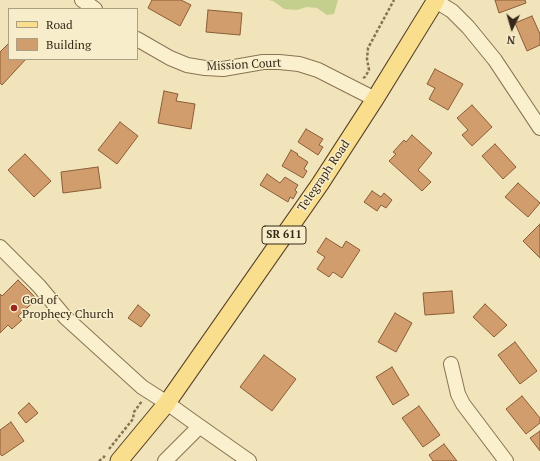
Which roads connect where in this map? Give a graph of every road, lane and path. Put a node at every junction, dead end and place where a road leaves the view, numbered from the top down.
1 (82, 0) edge
2 (394, 0) edge
3 (435, 0) edge
4 (93, 8) edge
5 (138, 40) edge
6 (360, 79) dead end
7 (375, 99) junction
8 (540, 128) edge
9 (0, 247) edge
10 (451, 364) dead end
11 (144, 399) dead end
12 (167, 403) junction
13 (199, 427) junction
14 (99, 461) edge
15 (119, 461) edge
16 (165, 461) edge
17 (249, 461) edge
18 (506, 461) edge

1 - 4 street
2 - 6 path
3 - 7 main road, Telegraph Road / SR 611
3 - 8 street
5 - 7 street, Mission Court
7 - 12 main road, Telegraph Road / SR 611
9 - 12 street
10 - 18 street
11 - 14 path
12 - 13 street
12 - 15 main road, Telegraph Road / SR 611
13 - 16 street
13 - 17 street

